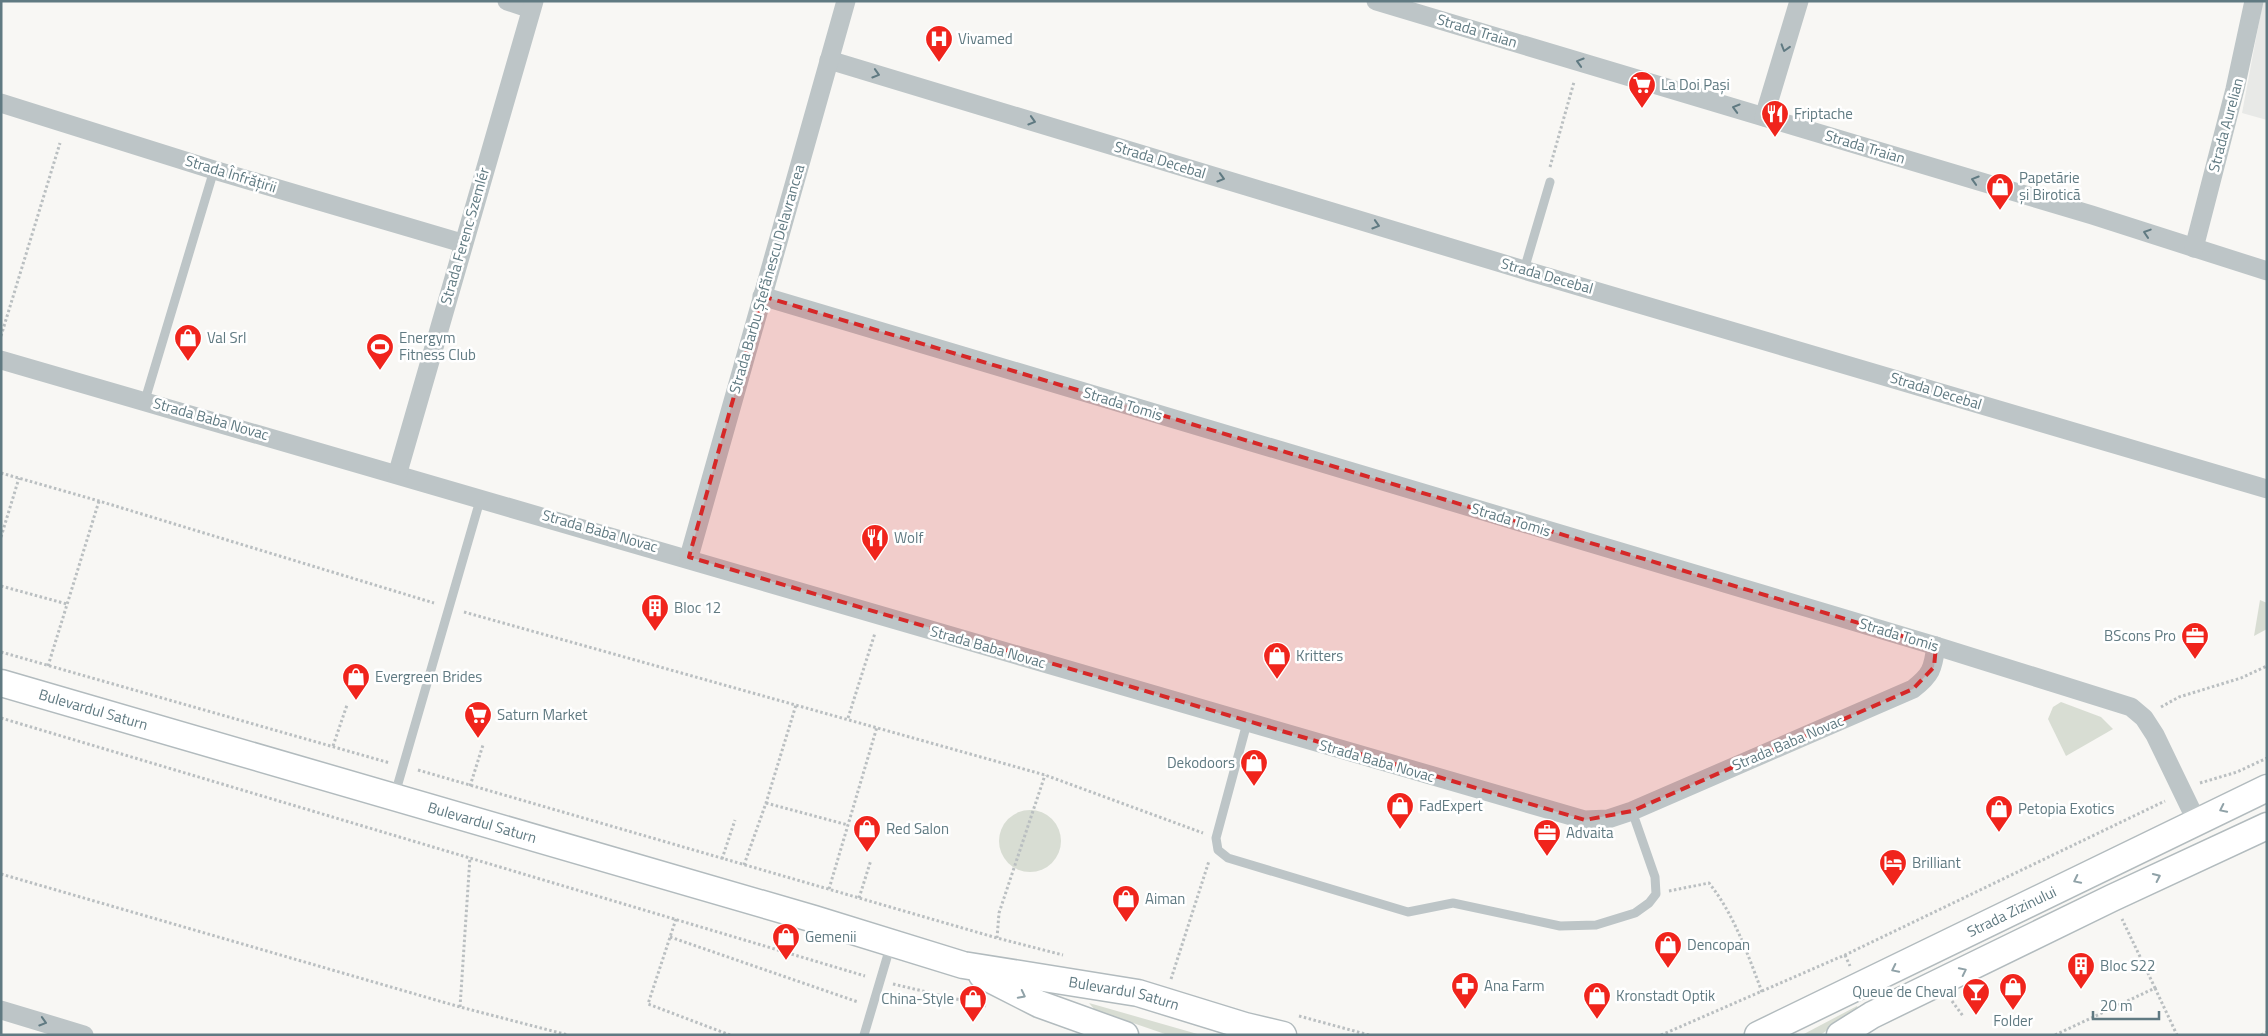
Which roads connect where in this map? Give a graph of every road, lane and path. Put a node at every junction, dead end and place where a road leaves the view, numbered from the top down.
1 (507, 1) edge
2 (846, 1) edge
3 (1376, 1) edge
4 (1799, 1) edge
5 (2254, 1) edge
6 (532, 5) edge
7 (1407, 6) edge
8 (829, 60) junction
9 (1580, 62) junction
10 (1, 104) edge
11 (1764, 117) junction
12 (66, 123) junction
13 (214, 170) junction
14 (1550, 182) joint
15 (462, 243) junction
16 (2194, 248) junction
17 (1524, 270) junction
18 (2267, 271) edge
19 (762, 296) junction
20 (1, 336) edge
21 (1, 360) edge
22 (145, 400) junction
23 (398, 472) junction
24 (1, 473) edge
25 (19, 478) junction
26 (2267, 489) edge
27 (481, 497) junction
28 (99, 501) junction
29 (1, 537) edge
30 (689, 557) junction
31 (1, 586) edge
32 (67, 604) junction
33 (449, 608) junction
34 (880, 615) junction
35 (1936, 646) junction
36 (1, 652) edge
37 (48, 666) junction
38 (2267, 666) edge
39 (1, 683) edge
40 (347, 705) dead end
41 (796, 705) junction
42 (2164, 716) dead end
43 (1, 718) edge
44 (848, 718) junction
45 (1247, 723) junction
46 (877, 727) junction
47 (483, 745) dead end
48 (333, 746) junction
49 (2267, 758) edge
50 (403, 766) junction
51 (1045, 775) junction
52 (2196, 775) dead end
53 (2200, 783) junction
54 (470, 786) junction
55 (2267, 788) edge
56 (2182, 793) junction
57 (394, 798) junction
58 (766, 803) junction
59 (1632, 811) junction
60 (735, 820) dead end
61 (2197, 822) junction
62 (848, 825) junction
63 (2267, 826) edge
64 (1216, 838) junction
65 (470, 857) junction
66 (722, 859) junction
67 (870, 860) dead end
68 (744, 865) junction
69 (1, 874) edge
70 (829, 889) junction
71 (1656, 894) junction
72 (859, 898) junction
73 (2112, 898) junction
74 (676, 919) junction
75 (670, 936) junction
76 (997, 938) junction
77 (891, 942) junction
78 (1064, 955) dead end
79 (963, 965) junction
80 (880, 981) junction
81 (1179, 984) dead end
82 (2155, 988) junction
83 (1762, 992) junction
84 (1951, 1000) dead end
85 (460, 1007) junction
86 (873, 1008) junction
87 (990, 1008) dead end
88 (1, 1010) edge
89 (1963, 1016) dead end
90 (1290, 1025) edge
91 (2267, 1032) edge
92 (84, 1035) edge
93 (568, 1035) edge
94 (730, 1035) edge
95 (864, 1035) edge
96 (1124, 1035) edge
97 (1369, 1035) edge
98 (1661, 1035) edge
99 (1758, 1035) edge
100 (1840, 1035) edge
101 (2055, 1035) edge
102 (2177, 1035) edge
103 (2261, 1035) edge

1 - 6 street
2 - 8 street, Strada Barbu Ștefănescu Delavrancea
3 - 7 street, Strada Traian
4 -> 11 street
5 - 16 street, Strada Aurelian
6 - 15 street, Strada Ferenc Szemlér
9 -> 7 street, Strada Traian
8 -> 17 street, Strada Decebal
8 - 19 street, Strada Barbu Ștefănescu Delavrancea
11 -> 9 street, Strada Traian
9 - 14 path
10 - 12 street, Strada Înfrățirii
16 -> 11 street, Strada Traian
12 - 13 street, Strada Înfrățirii
12 - 20 path
13 - 15 street, Strada Înfrățirii
13 - 22 lane
14 - 17 lane
15 - 23 street, Strada Ferenc Szemlér
16 - 18 street, Strada Traian
17 - 26 street, Strada Decebal
19 - 30 street, Strada Barbu Ștefănescu Delavrancea
19 - 35 street, Strada Tomis
21 - 22 street, Strada Baba Novac
22 - 23 street, Strada Baba Novac
23 - 27 street, Strada Baba Novac
24 - 25 path
25 - 28 path
25 - 29 path
27 - 30 street, Strada Baba Novac
27 - 33 lane
28 - 32 path
28 - 33 path
30 - 34 street, Strada Baba Novac
31 - 32 path
32 - 37 path
33 - 41 path
33 - 50 lane
34 - 44 path
34 - 45 street, Strada Baba Novac
35 - 56 street, Strada Tomis
35 - 59 street, Strada Baba Novac
36 - 37 path
37 - 48 path
38 - 42 path
39 - 57 main road, Bulevardul Saturn
40 - 48 path
41 - 44 path
41 - 58 path
43 - 65 path
44 - 46 path
45 - 59 street, Strada Baba Novac
45 - 64 lane
46 - 51 path
46 - 62 path
47 - 54 path
48 - 50 path
49 - 53 path
50 - 54 path
50 - 57 lane
51 - 64 path
51 - 76 path
52 - 53 path
53 - 56 path
54 - 66 path
55 -> 61 main road, Strada Zizinului
56 - 61 street, Strada Tomis
56 - 83 path
57 - 77 main road, Bulevardul Saturn
58 - 62 path
58 - 68 path
59 - 71 lane
60 - 66 path
61 -> 99 main road, Strada Zizinului
62 - 70 path
73 -> 63 main road, Strada Zizinului
64 - 71 lane
64 - 81 path
65 - 74 path
65 - 85 path
66 - 68 path
67 - 72 path
68 - 70 path
69 - 85 path
70 - 72 path
71 - 83 path
72 - 76 path
73 - 82 path
100 -> 73 main road, Strada Zizinului
74 - 75 path
74 - 80 path
75 - 86 path
75 - 94 path
76 - 78 path
77 - 79 main road, Bulevardul Saturn
77 - 80 lane
79 - 90 main road, Bulevardul Saturn
79 -> 96 main road, Bulevardul Saturn
80 - 86 lane
80 - 87 path
82 - 101 path
82 - 102 path
83 - 98 path
84 - 89 path
85 - 93 path
86 - 95 lane
88 -> 92 street
90 - 97 path
91 - 103 path

